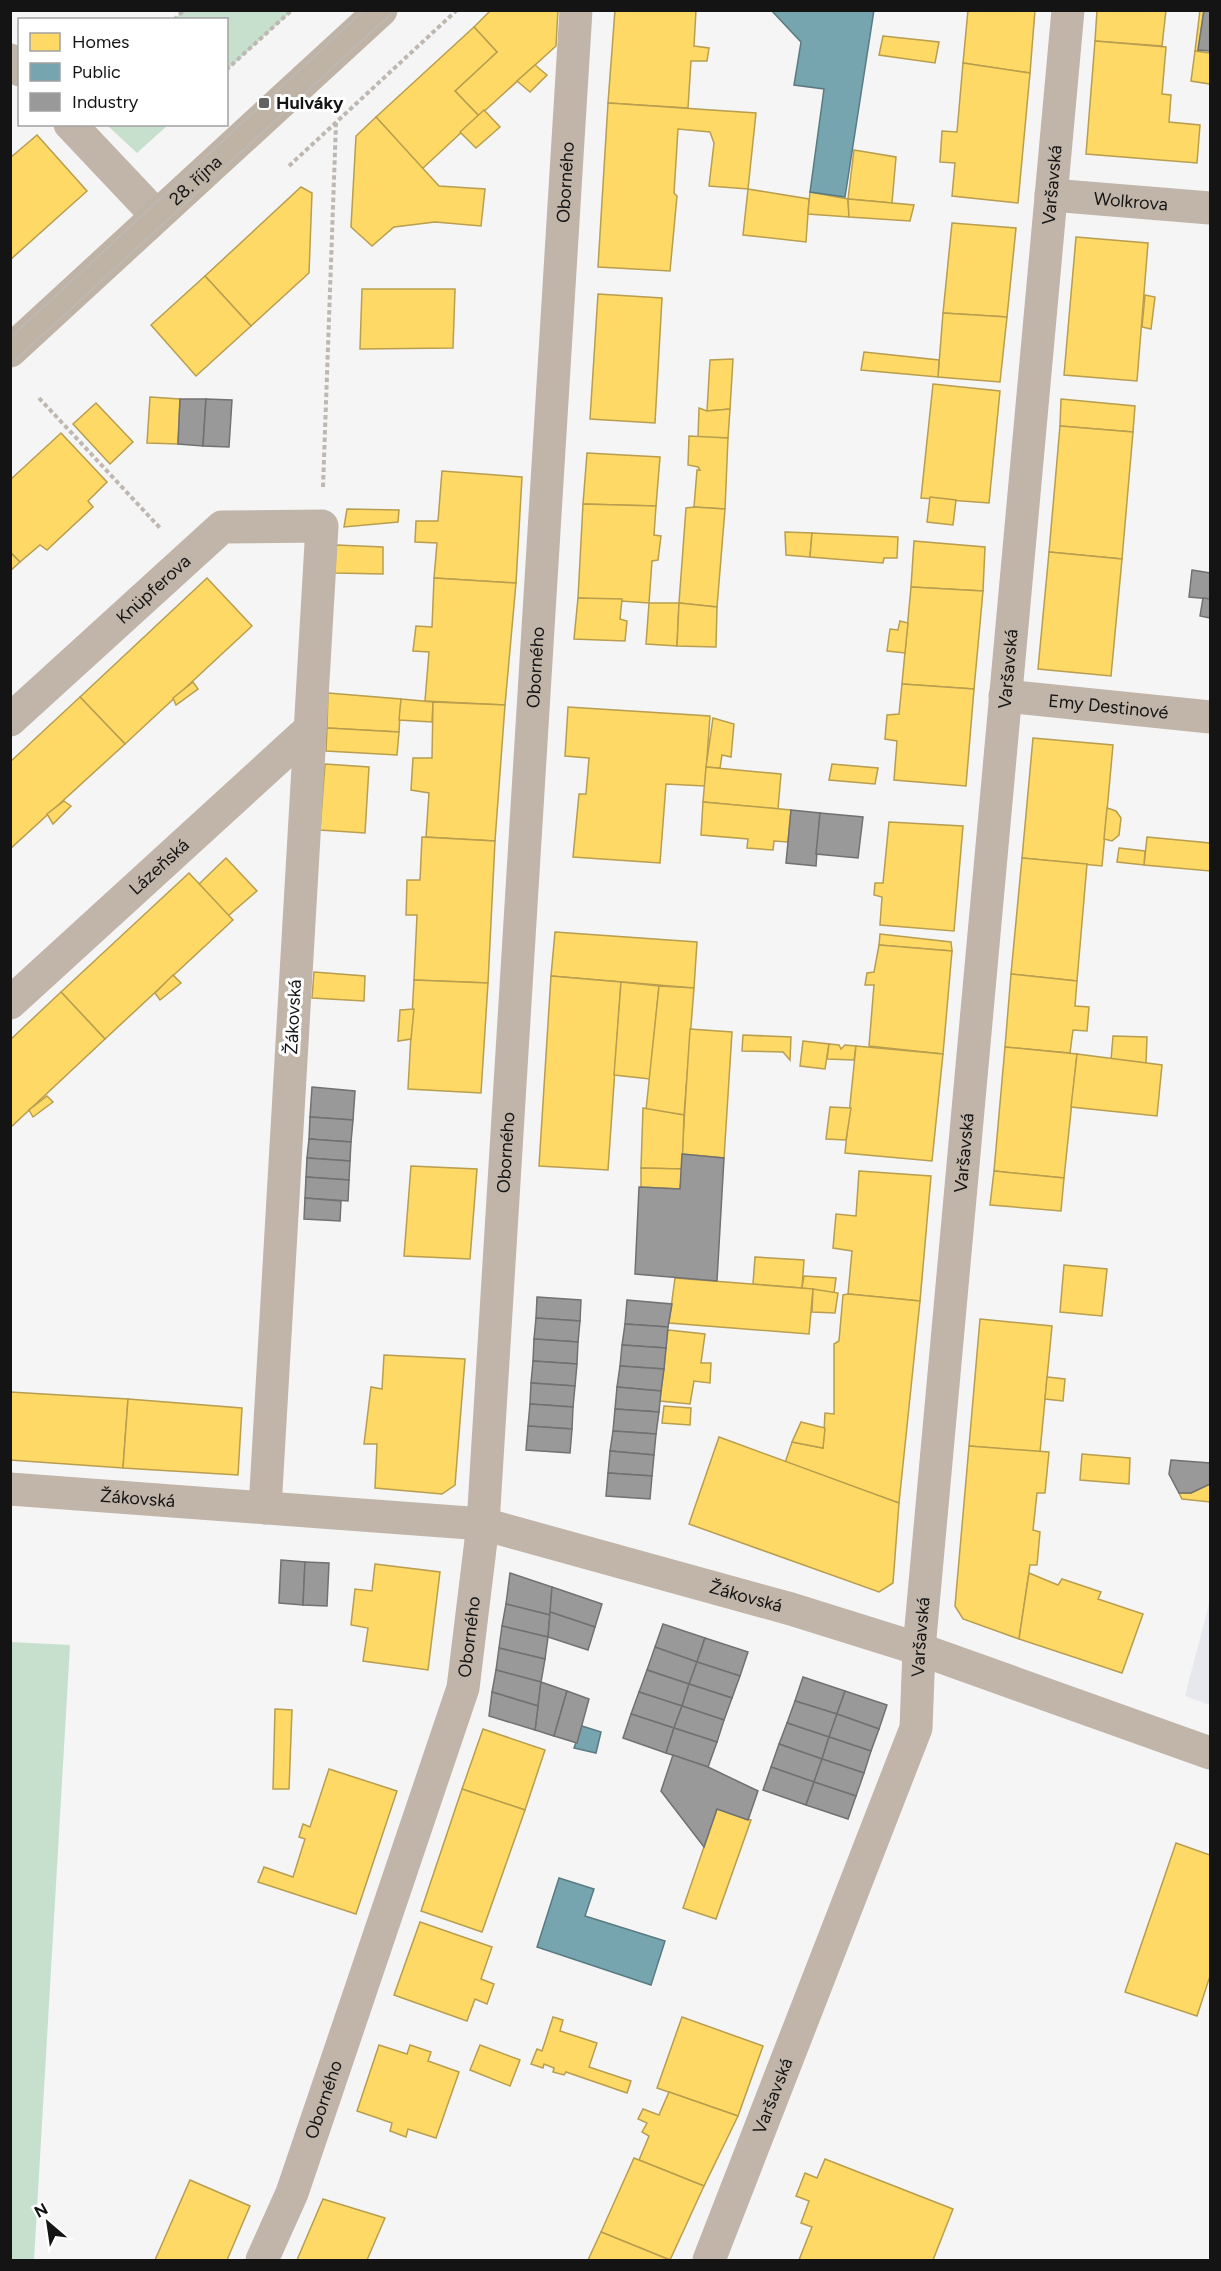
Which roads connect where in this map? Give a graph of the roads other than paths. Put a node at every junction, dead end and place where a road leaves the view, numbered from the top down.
1 (381, 10) edge
2 (576, 10) edge
3 (1068, 10) edge
4 (72, 126) edge
5 (1051, 195) junction
6 (1210, 208) edge
7 (156, 215) junction
8 (10, 351) edge
9 (322, 526) joint
10 (1005, 696) junction
11 (1210, 717) edge
12 (10, 720) edge
13 (310, 729) junction
14 (10, 1003) edge
15 (10, 1489) edge
16 (265, 1508) junction
17 (483, 1524) junction
18 (919, 1649) junction
19 (1210, 1753) edge
20 (262, 2260) edge
21 (709, 2260) edge

1 - 7 main road, 28. října
2 - 17 street, Oborného
3 - 5 street, Varšavská
4 - 7 street
5 - 6 street, Wolkrova
5 - 10 street, Varšavská
7 - 8 main road, 28. října
9 - 12 street, Knüpferova
9 - 13 street, Žákovská
10 - 11 street, Emy Destinové
10 - 18 street, Varšavská
13 - 14 street, Lázeňská
13 - 16 street, Žákovská
15 - 16 street, Žákovská
16 - 17 street, Žákovská
17 - 18 street, Žákovská
17 - 20 street, Oborného
18 - 19 street, Žákovská
18 - 21 street, Varšavská

